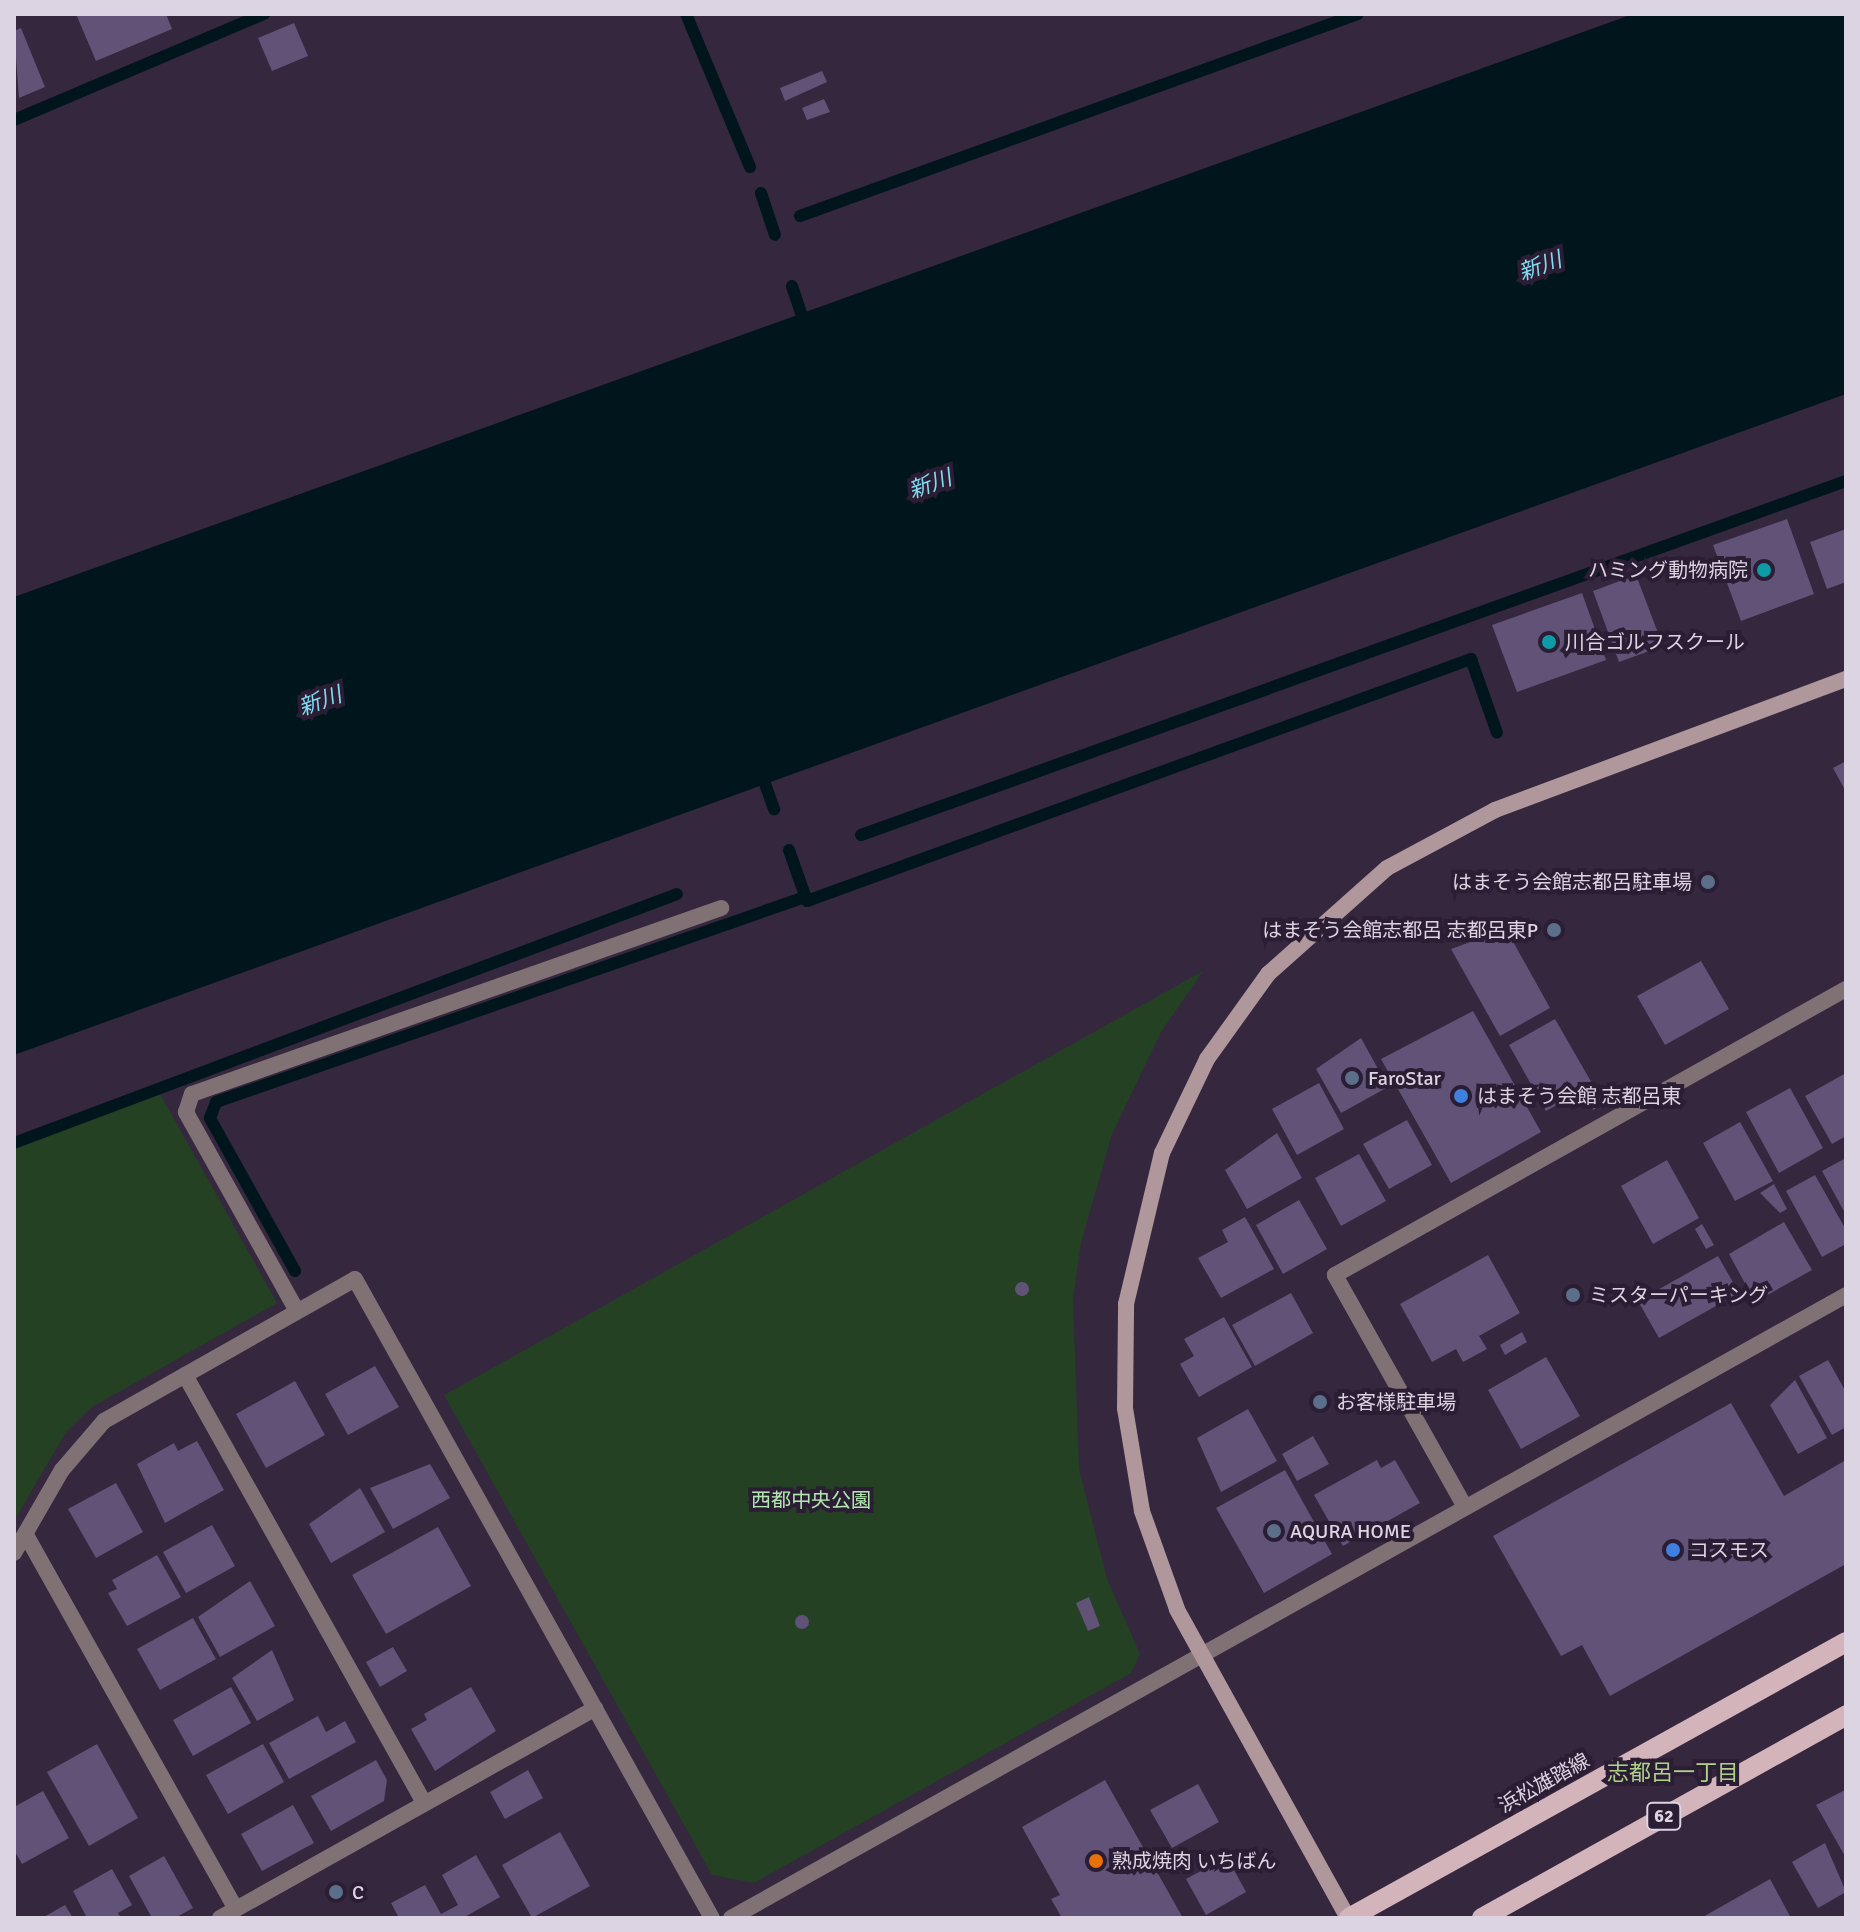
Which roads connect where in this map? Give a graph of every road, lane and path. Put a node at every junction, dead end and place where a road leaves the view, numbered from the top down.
1 (1846, 679) edge
2 (721, 908) dead end
3 (1846, 989) edge
4 (1846, 1295) edge
5 (297, 1311) junction
6 (185, 1375) junction
7 (1465, 1507) junction
8 (26, 1535) junction
9 (14, 1553) edge
10 (1846, 1642) edge
11 (1201, 1655) junction
12 (595, 1708) junction
13 (1846, 1715) edge
14 (424, 1803) junction
15 (236, 1909) junction
16 (220, 1918) edge
17 (712, 1918) edge
18 (731, 1918) edge
19 (1348, 1918) edge
20 (1482, 1918) edge

1 - 11 street
2 - 5 street
3 - 7 street
4 - 7 street
5 - 6 street
5 - 12 street
6 - 8 street
6 - 14 street
7 - 11 street
8 - 9 street
8 - 15 street
10 - 19 main road, 浜松雄踏線
11 - 18 street
11 - 19 street
12 - 14 street
12 - 17 street
13 - 20 main road, 62
14 - 15 street
15 - 16 street

